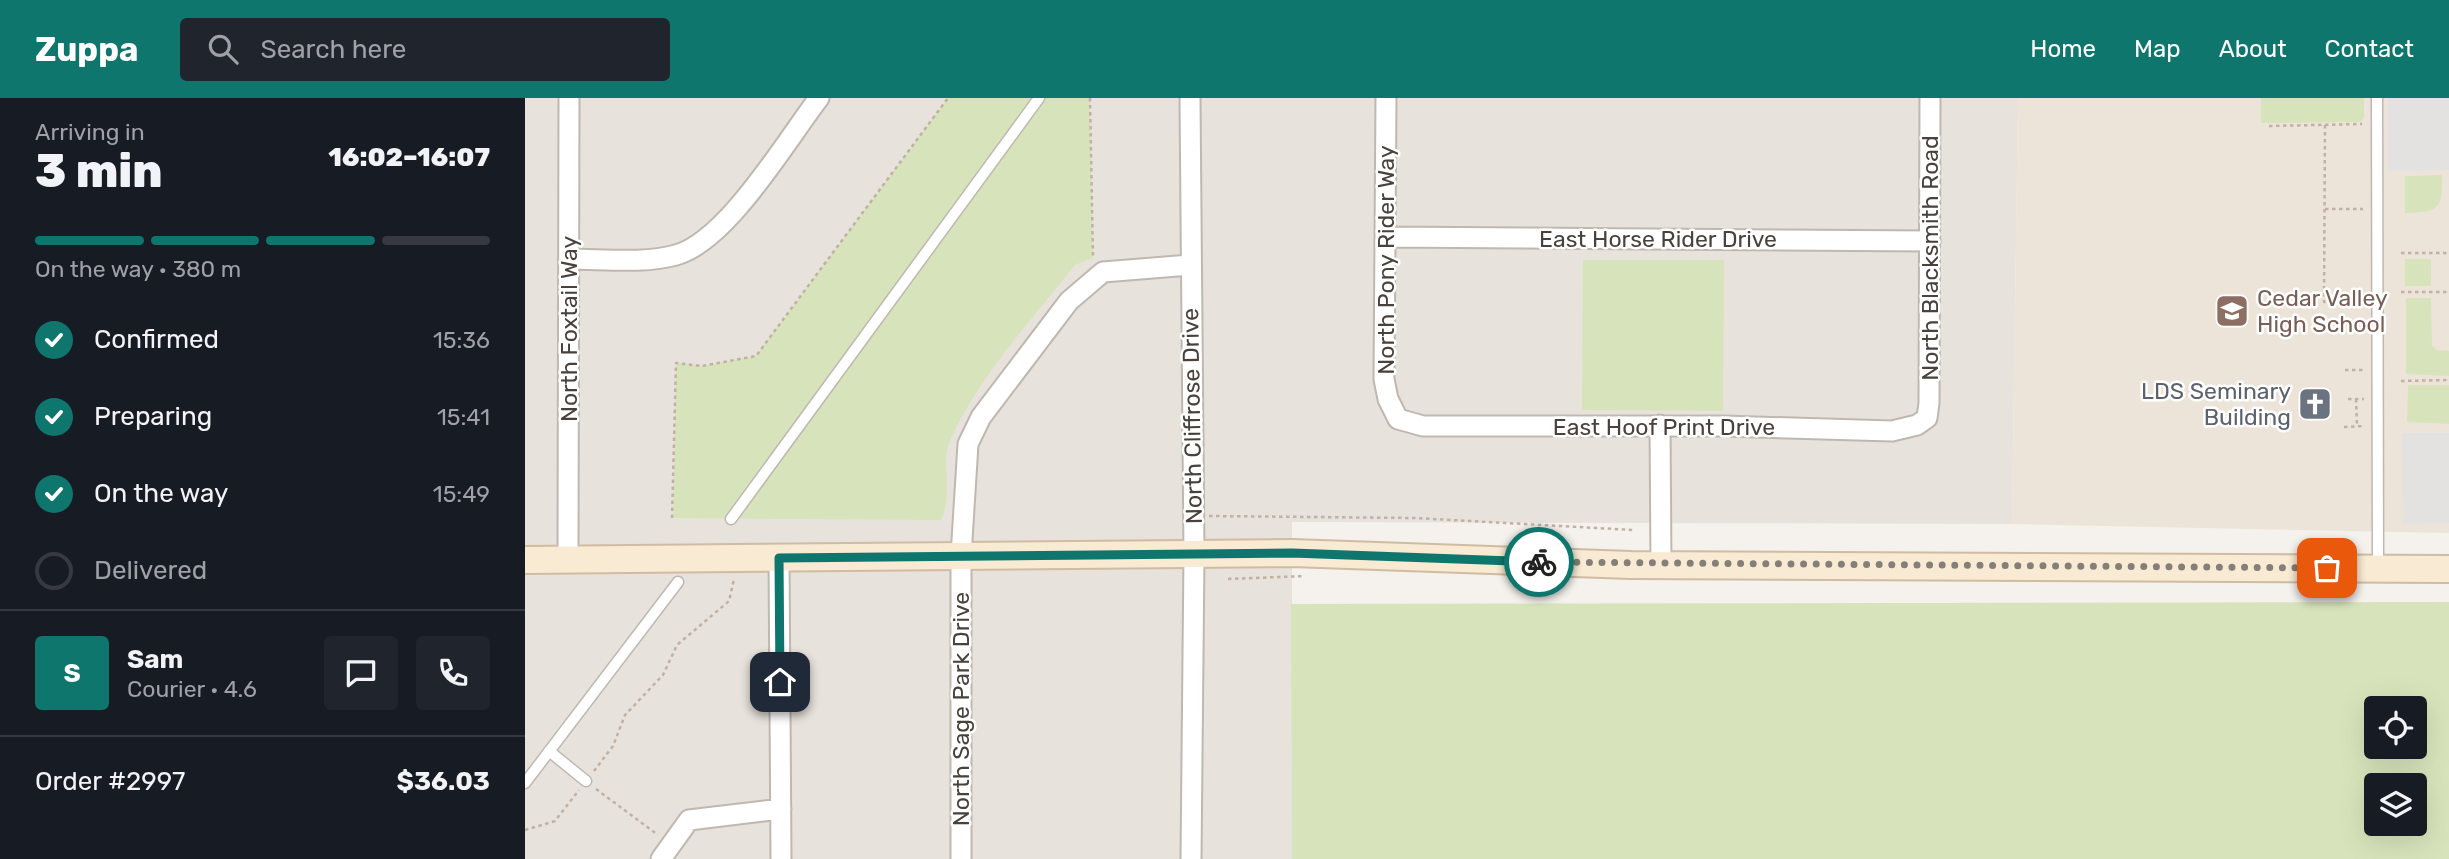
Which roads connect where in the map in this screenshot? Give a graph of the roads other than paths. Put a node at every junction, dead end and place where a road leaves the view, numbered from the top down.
1 (569, 98) edge
2 (819, 98) edge
3 (1039, 98) edge
4 (1190, 98) edge
5 (1387, 98) edge
6 (1930, 98) edge
7 (2377, 98) edge
8 (1386, 237) junction
9 (1930, 241) junction
10 (569, 259) junction
11 (1190, 265) junction
12 (1927, 418) joint
13 (1398, 419) joint
14 (1660, 425) junction
15 (731, 519) dead end
16 (1194, 554) junction
17 (961, 556) junction
18 (779, 558) junction
19 (568, 559) junction
20 (525, 560) edge
21 (1661, 565) junction
22 (2378, 569) junction
23 (2449, 569) edge
24 (678, 582) dead end
25 (549, 751) junction
26 (586, 781) road end
27 (525, 783) edge
28 (781, 809) junction
29 (661, 859) edge
30 (781, 859) edge
31 (961, 859) edge
32 (1191, 859) edge

1 - 10 street, North Foxtail Way
2 - 10 street
3 - 15 lane
4 - 11 street, North Cliffrose Drive
5 - 8 street, North Pony Rider Way
6 - 9 street, North Blacksmith Road
7 - 22 lane
8 - 9 street, East Horse Rider Drive
8 - 13 street, North Pony Rider Way
9 - 12 street, North Blacksmith Road
10 - 19 street, North Foxtail Way
11 - 16 street, North Cliffrose Drive
11 - 17 street, North Sage Park Drive
12 - 14 street, East Hoof Print Drive
13 - 14 street, East Hoof Print Drive
14 - 21 street
16 - 17 street
16 - 21 street
16 - 32 street, North Cliffrose Drive
17 - 18 street
17 - 31 street, North Sage Park Drive
18 - 19 street
18 - 28 street
19 - 20 street
21 - 22 street
22 - 23 street
24 - 25 lane
25 - 26 lane
25 - 27 lane
28 - 29 street
28 - 30 street

